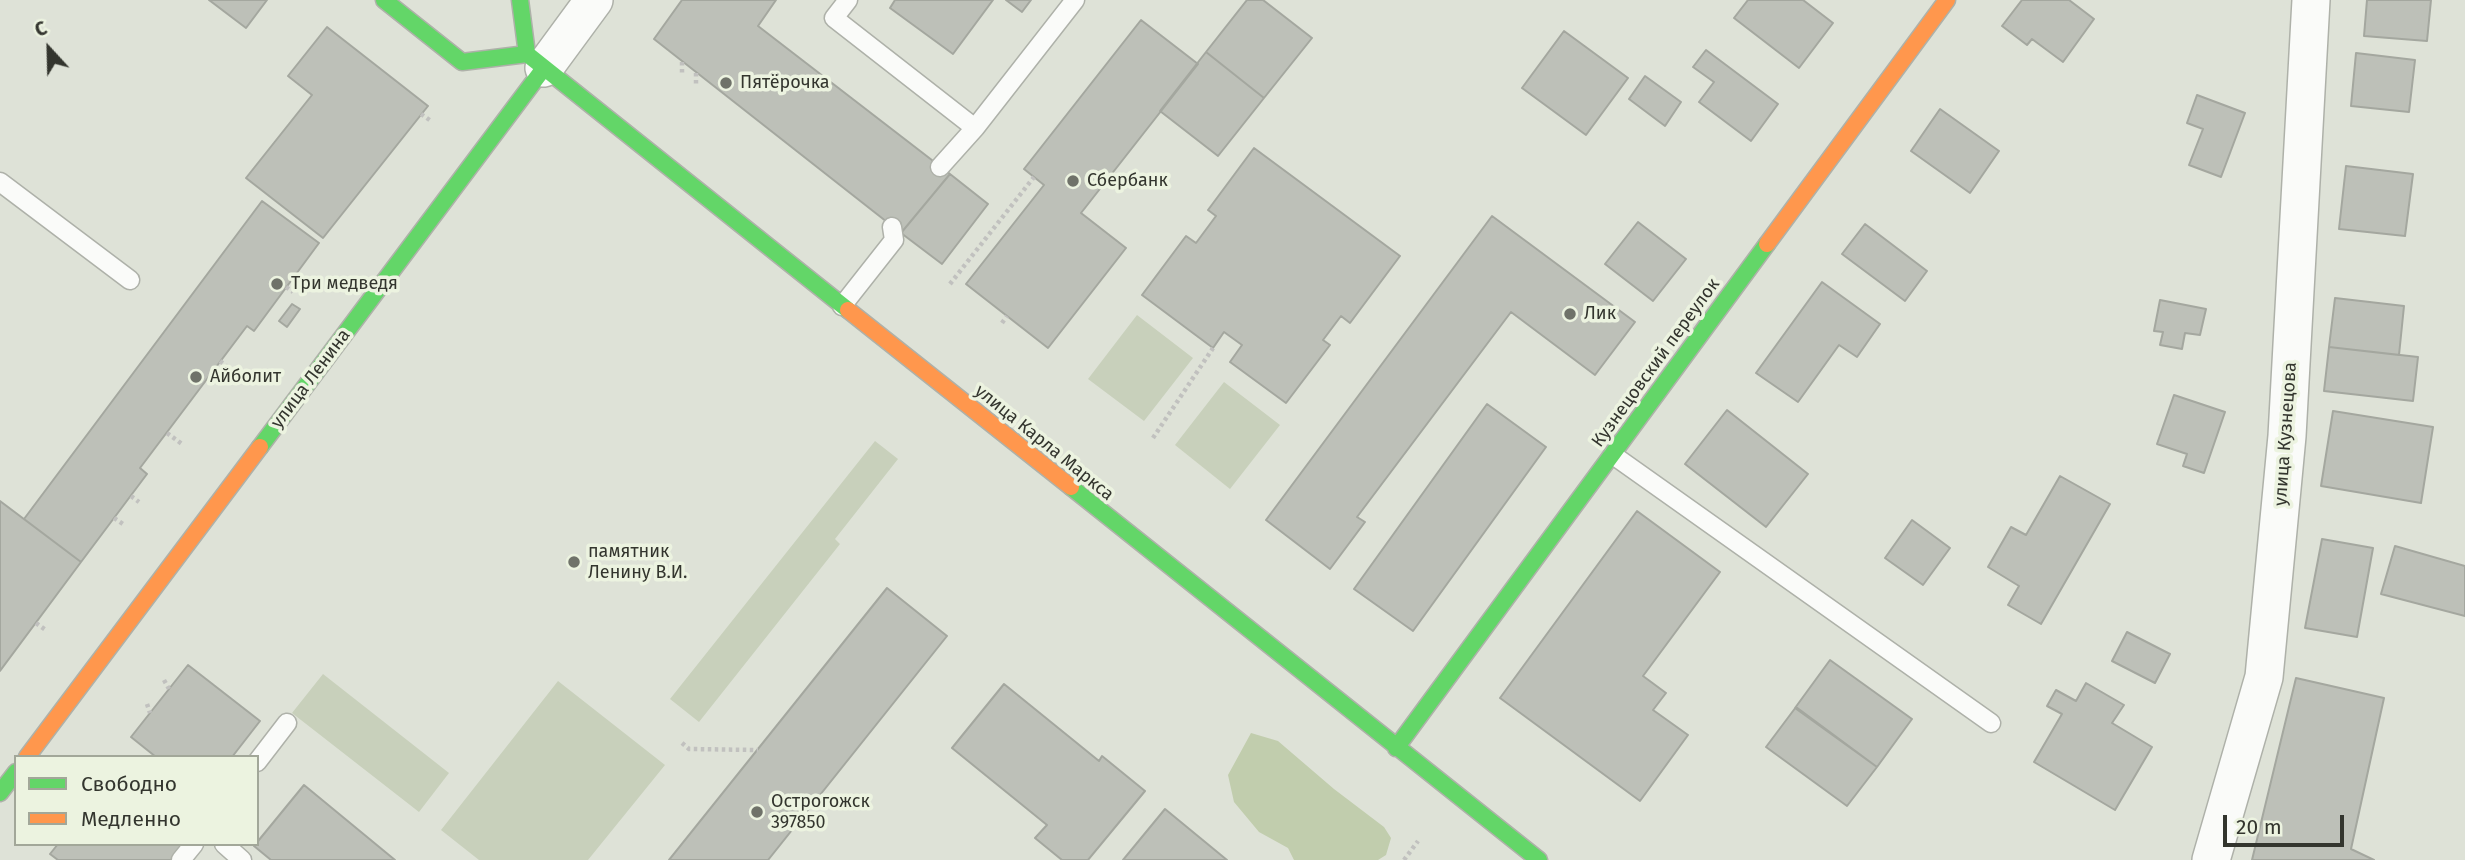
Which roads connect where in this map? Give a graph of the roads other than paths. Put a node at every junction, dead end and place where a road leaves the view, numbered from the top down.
1 (384, 0) edge
2 (520, 0) edge
3 (594, 0) edge
4 (848, 0) edge
5 (1075, 0) edge
6 (1947, 0) edge
7 (2311, 0) edge
8 (536, 61) junction
9 (975, 128) junction
10 (940, 167) dead end
11 (0, 182) edge
12 (892, 227) dead end
13 (130, 280) dead end
14 (842, 306) junction
15 (1613, 455) junction
16 (287, 723) dead end
17 (1991, 723) dead end
18 (1396, 748) junction
19 (28, 755) edge
20 (259, 759) edge
21 (14, 775) edge
22 (0, 793) edge
23 (192, 846) edge
24 (225, 846) edge
25 (181, 860) edge
26 (242, 860) edge
27 (1539, 860) edge
28 (2211, 860) edge

1 - 8 main road
2 - 8 main road
3 - 8 street, улица Ленина
4 - 9 lane
5 - 9 lane
6 - 15 main road, Кузнецовский переулок
7 - 28 street, улица Кузнецова
8 - 14 main road, улица Карла Маркса
8 - 19 main road, улица Ленина
9 - 10 lane
11 - 13 lane
12 - 14 lane
14 - 18 main road, улица Карла Маркса
15 - 17 lane
15 - 18 main road, Кузнецовский переулок
16 - 20 lane
18 - 27 main road, улица Карла Маркса
21 - 22 main road
23 - 25 lane
24 - 26 lane

